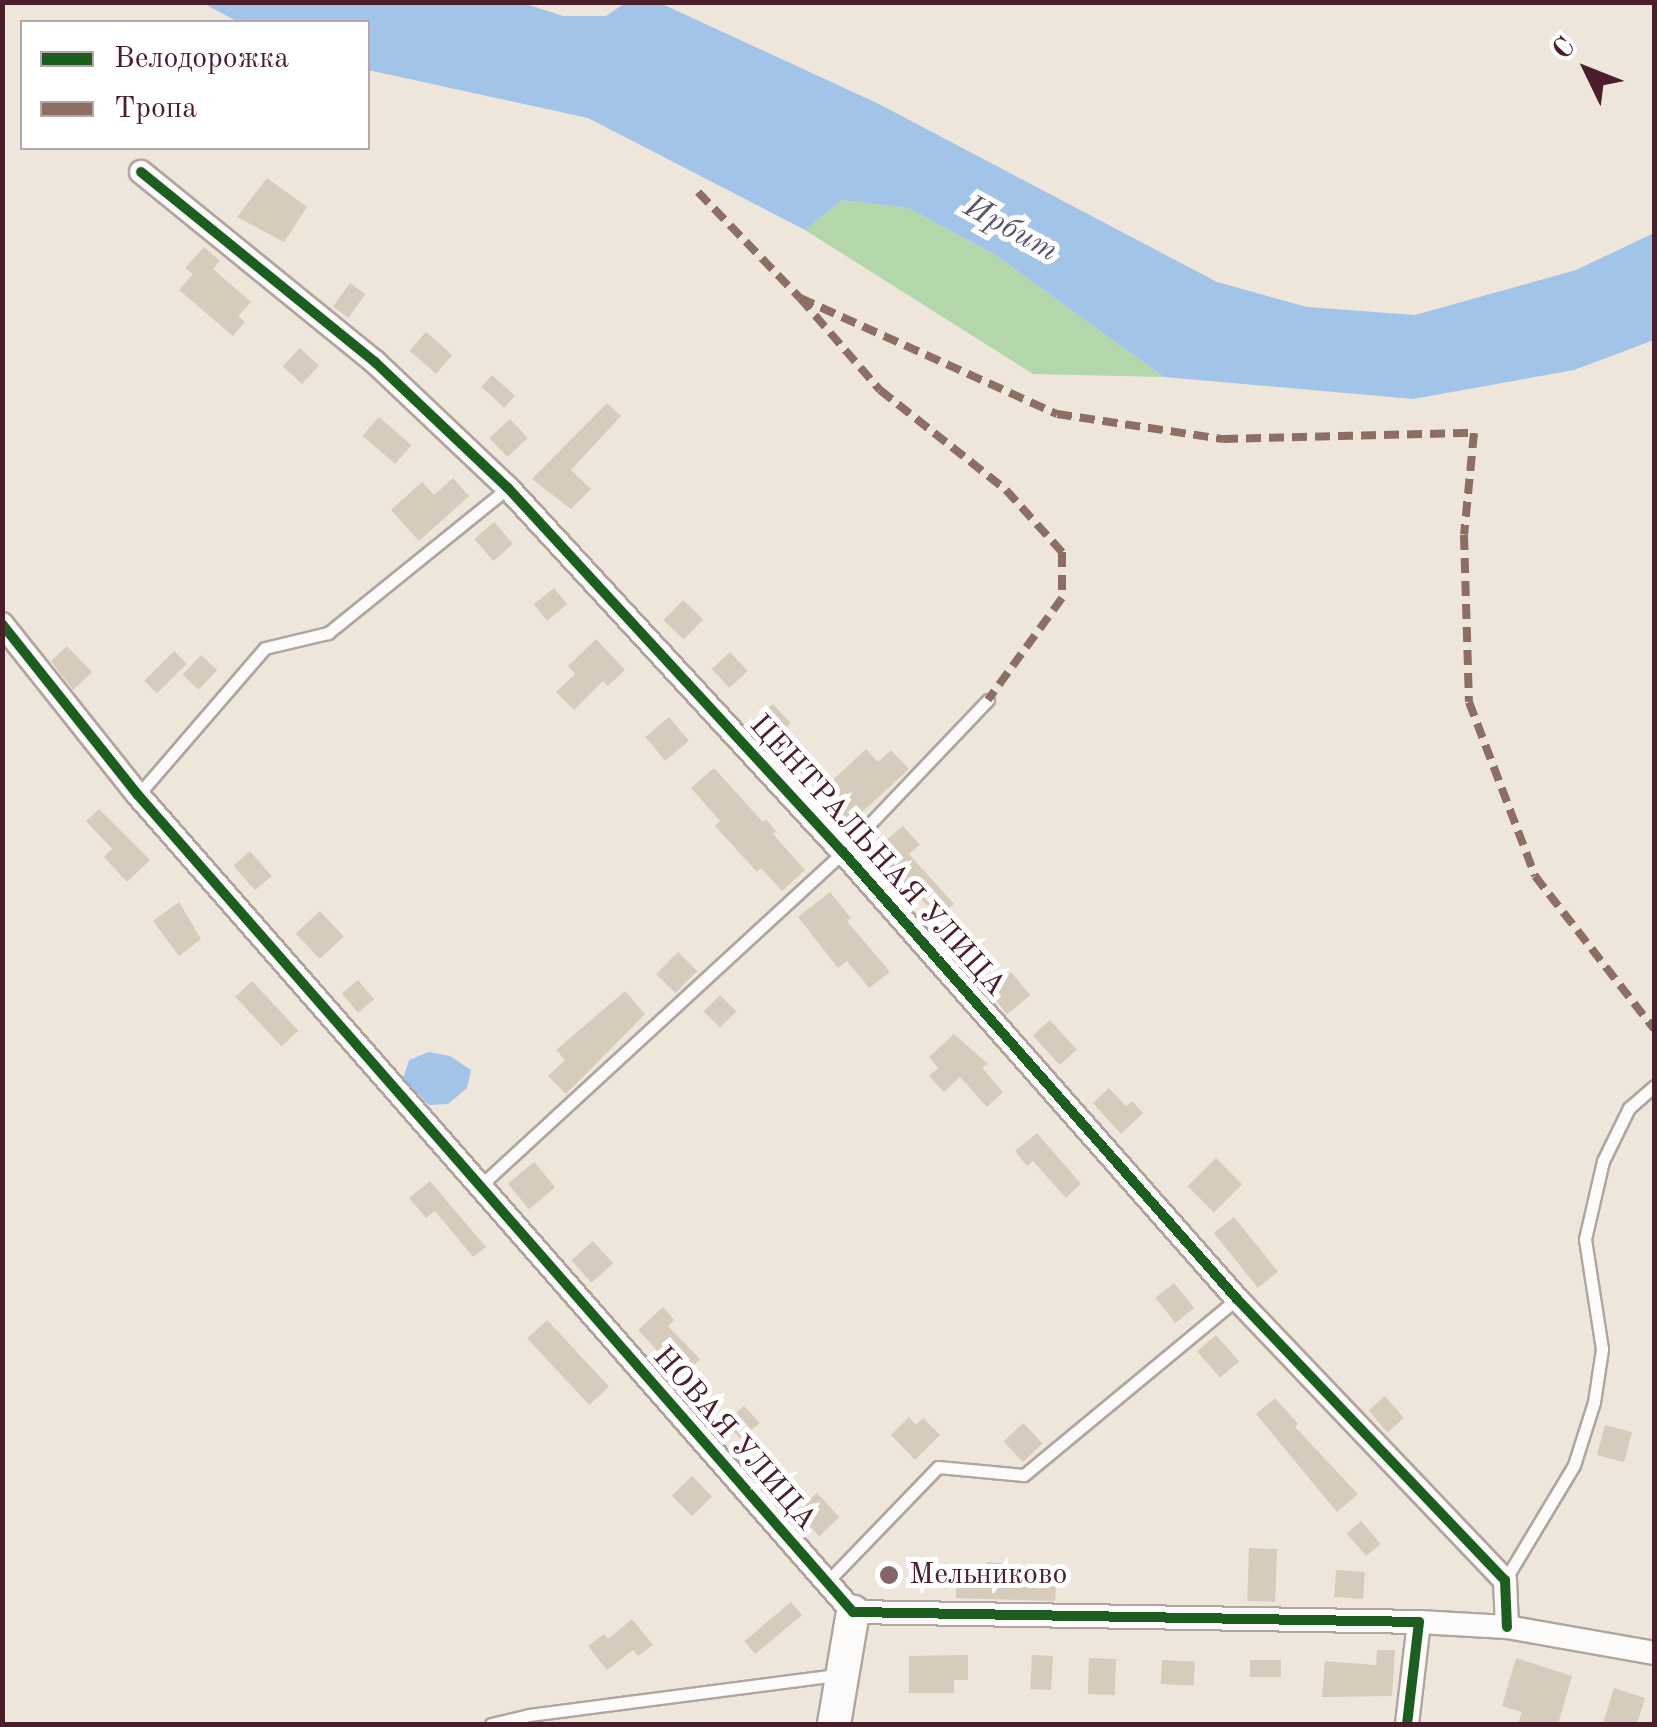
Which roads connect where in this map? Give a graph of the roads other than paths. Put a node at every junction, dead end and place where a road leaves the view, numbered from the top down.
1 (141, 172) dead end
2 (508, 488) junction
3 (2, 624) edge
4 (988, 700) dead end
5 (138, 795) junction
6 (843, 852) junction
7 (1654, 1086) edge
8 (480, 1186) junction
9 (1237, 1299) junction
10 (1505, 1580) junction
11 (826, 1582) junction
12 (853, 1612) junction
13 (1419, 1622) junction
14 (1507, 1627) junction
15 (1654, 1652) edge
16 (839, 1675) junction
17 (528, 1720) edge
18 (491, 1724) edge
19 (834, 1724) edge
20 (1407, 1724) edge

1 - 2 street, ЦЕНТРАЛЬНАЯ УЛИЦА
2 - 5 lane
2 - 6 street, ЦЕНТРАЛЬНАЯ УЛИЦА
3 - 5 street, НОВАЯ УЛИЦА
4 - 6 lane
5 - 8 street, НОВАЯ УЛИЦА
6 - 8 lane
6 - 9 street, ЦЕНТРАЛЬНАЯ УЛИЦА
7 - 10 lane
8 - 11 street, НОВАЯ УЛИЦА
9 - 10 street, ЦЕНТРАЛЬНАЯ УЛИЦА
9 - 11 lane
10 - 14 street
11 - 12 street, НОВАЯ УЛИЦА
12 - 13 street
12 - 16 street
13 - 14 street
13 - 20 street
14 - 15 street
16 - 17 lane
16 - 19 street
17 - 18 lane

